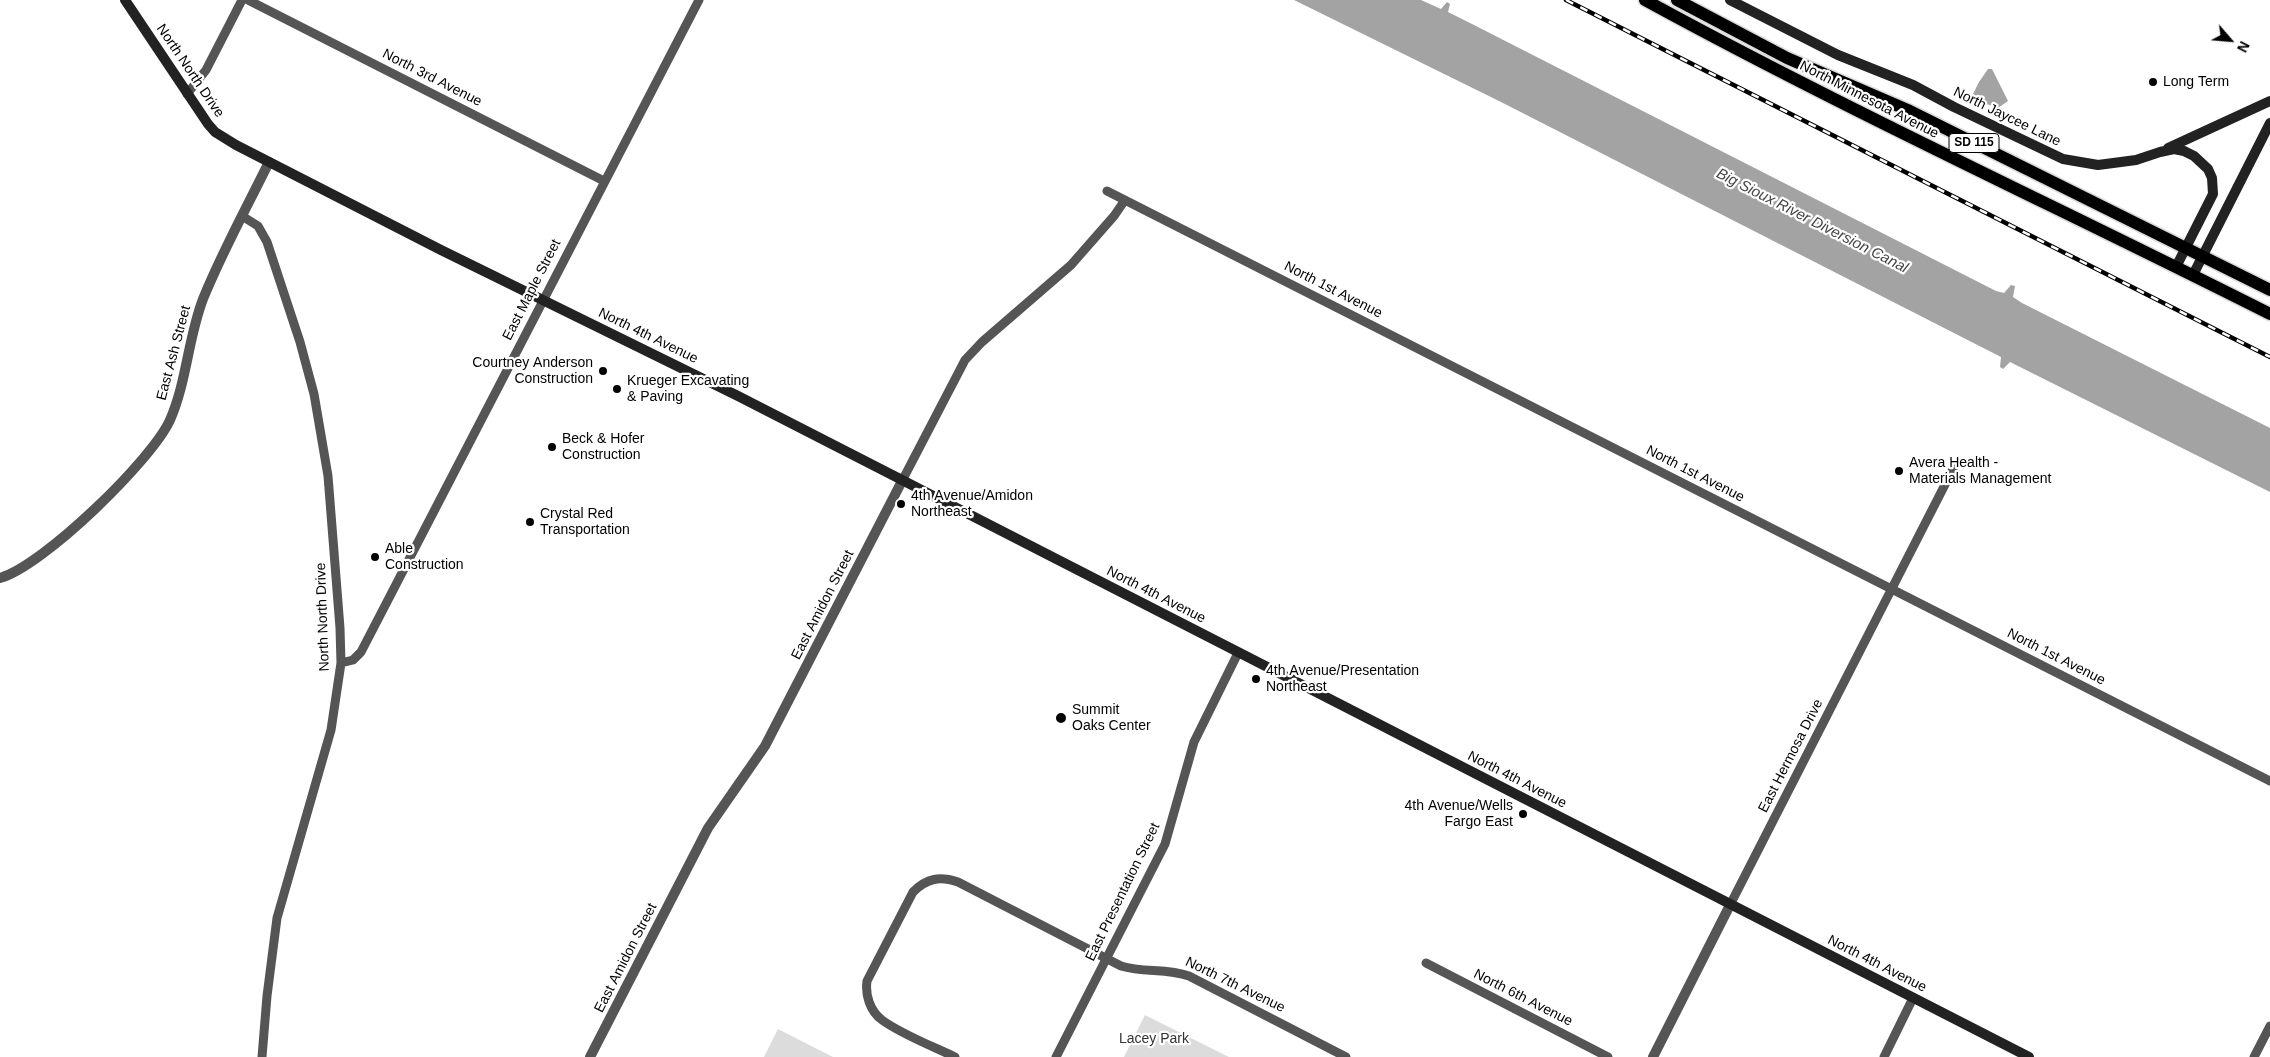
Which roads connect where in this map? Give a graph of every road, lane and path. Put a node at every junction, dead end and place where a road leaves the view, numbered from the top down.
1 (125, 0) edge
2 (242, 0) edge
3 (248, 0) edge
4 (699, 0) edge
5 (1645, 0) edge
6 (1677, 0) edge
7 (1730, 0) edge
8 (187, 94) junction
9 (2270, 101) edge
10 (2270, 123) edge
11 (2160, 152) junction
12 (269, 162) junction
13 (604, 181) junction
14 (1107, 191) dead end
15 (1125, 200) junction
16 (242, 216) junction
17 (2186, 248) junction
18 (2203, 256) junction
19 (2176, 267) junction
20 (2193, 275) junction
21 (2270, 290) edge
22 (542, 300) junction
23 (2270, 314) edge
24 (1954, 467) dead end
25 (902, 481) junction
26 (0, 578) edge
27 (1892, 589) junction
28 (1238, 653) junction
29 (341, 663) junction
30 (2270, 781) edge
31 (1730, 905) junction
32 (1106, 959) junction
33 (1426, 964) dead end
34 (1914, 998) junction
35 (2270, 1026) edge
36 (262, 1057) edge
37 (590, 1057) edge
38 (955, 1057) edge
39 (1056, 1057) edge
40 (1346, 1057) edge
41 (1608, 1057) edge
42 (1654, 1057) edge
43 (1884, 1057) edge
44 (2029, 1057) edge
45 (2254, 1057) edge

1 - 8 main road, North North Drive
2 - 8 street
3 - 13 street, North 3rd Avenue
4 - 13 street, East Maple Street
5 - 19 main road, North Minnesota Avenue / SD 115
6 - 17 main road, North Minnesota Avenue / SD 115
7 - 11 main road, North Jaycee Lane
8 - 12 main road, North North Drive
9 - 11 main road
10 - 18 main road
11 - 17 main road, North Jaycee Lane
12 - 16 street, East Ash Street
12 - 22 main road, North 4th Avenue
13 - 22 street, East Maple Street
14 - 15 street, North 1st Avenue
15 - 25 street, East Amidon Street
15 - 27 street, North 1st Avenue
16 - 26 street, East Ash Street
16 - 29 street, North North Drive
17 - 18 main road, North Minnesota Avenue / SD 115
17 - 19 main road, North Jaycee Lane
18 - 20 main road
18 - 21 main road, North Minnesota Avenue / SD 115
19 - 20 main road, North Minnesota Avenue / SD 115
20 - 23 main road, North Minnesota Avenue / SD 115
22 - 25 main road, North 4th Avenue
22 - 29 street, East Maple Street
24 - 27 street, East Hermosa Drive
25 - 28 main road, North 4th Avenue
25 - 37 street, East Amidon Street
27 - 30 street, North 1st Avenue
27 - 31 street, East Hermosa Drive
28 - 31 main road, North 4th Avenue
28 - 32 street, East Presentation Street
29 - 36 street, North North Drive
31 - 34 main road, North 4th Avenue
31 - 42 street, East Hermosa Drive
32 - 38 street, North 7th Avenue
32 - 39 street, East Presentation Street
32 - 40 street, North 7th Avenue
33 - 41 street, North 6th Avenue
34 - 43 street
34 - 44 main road, North 4th Avenue
35 - 45 street

